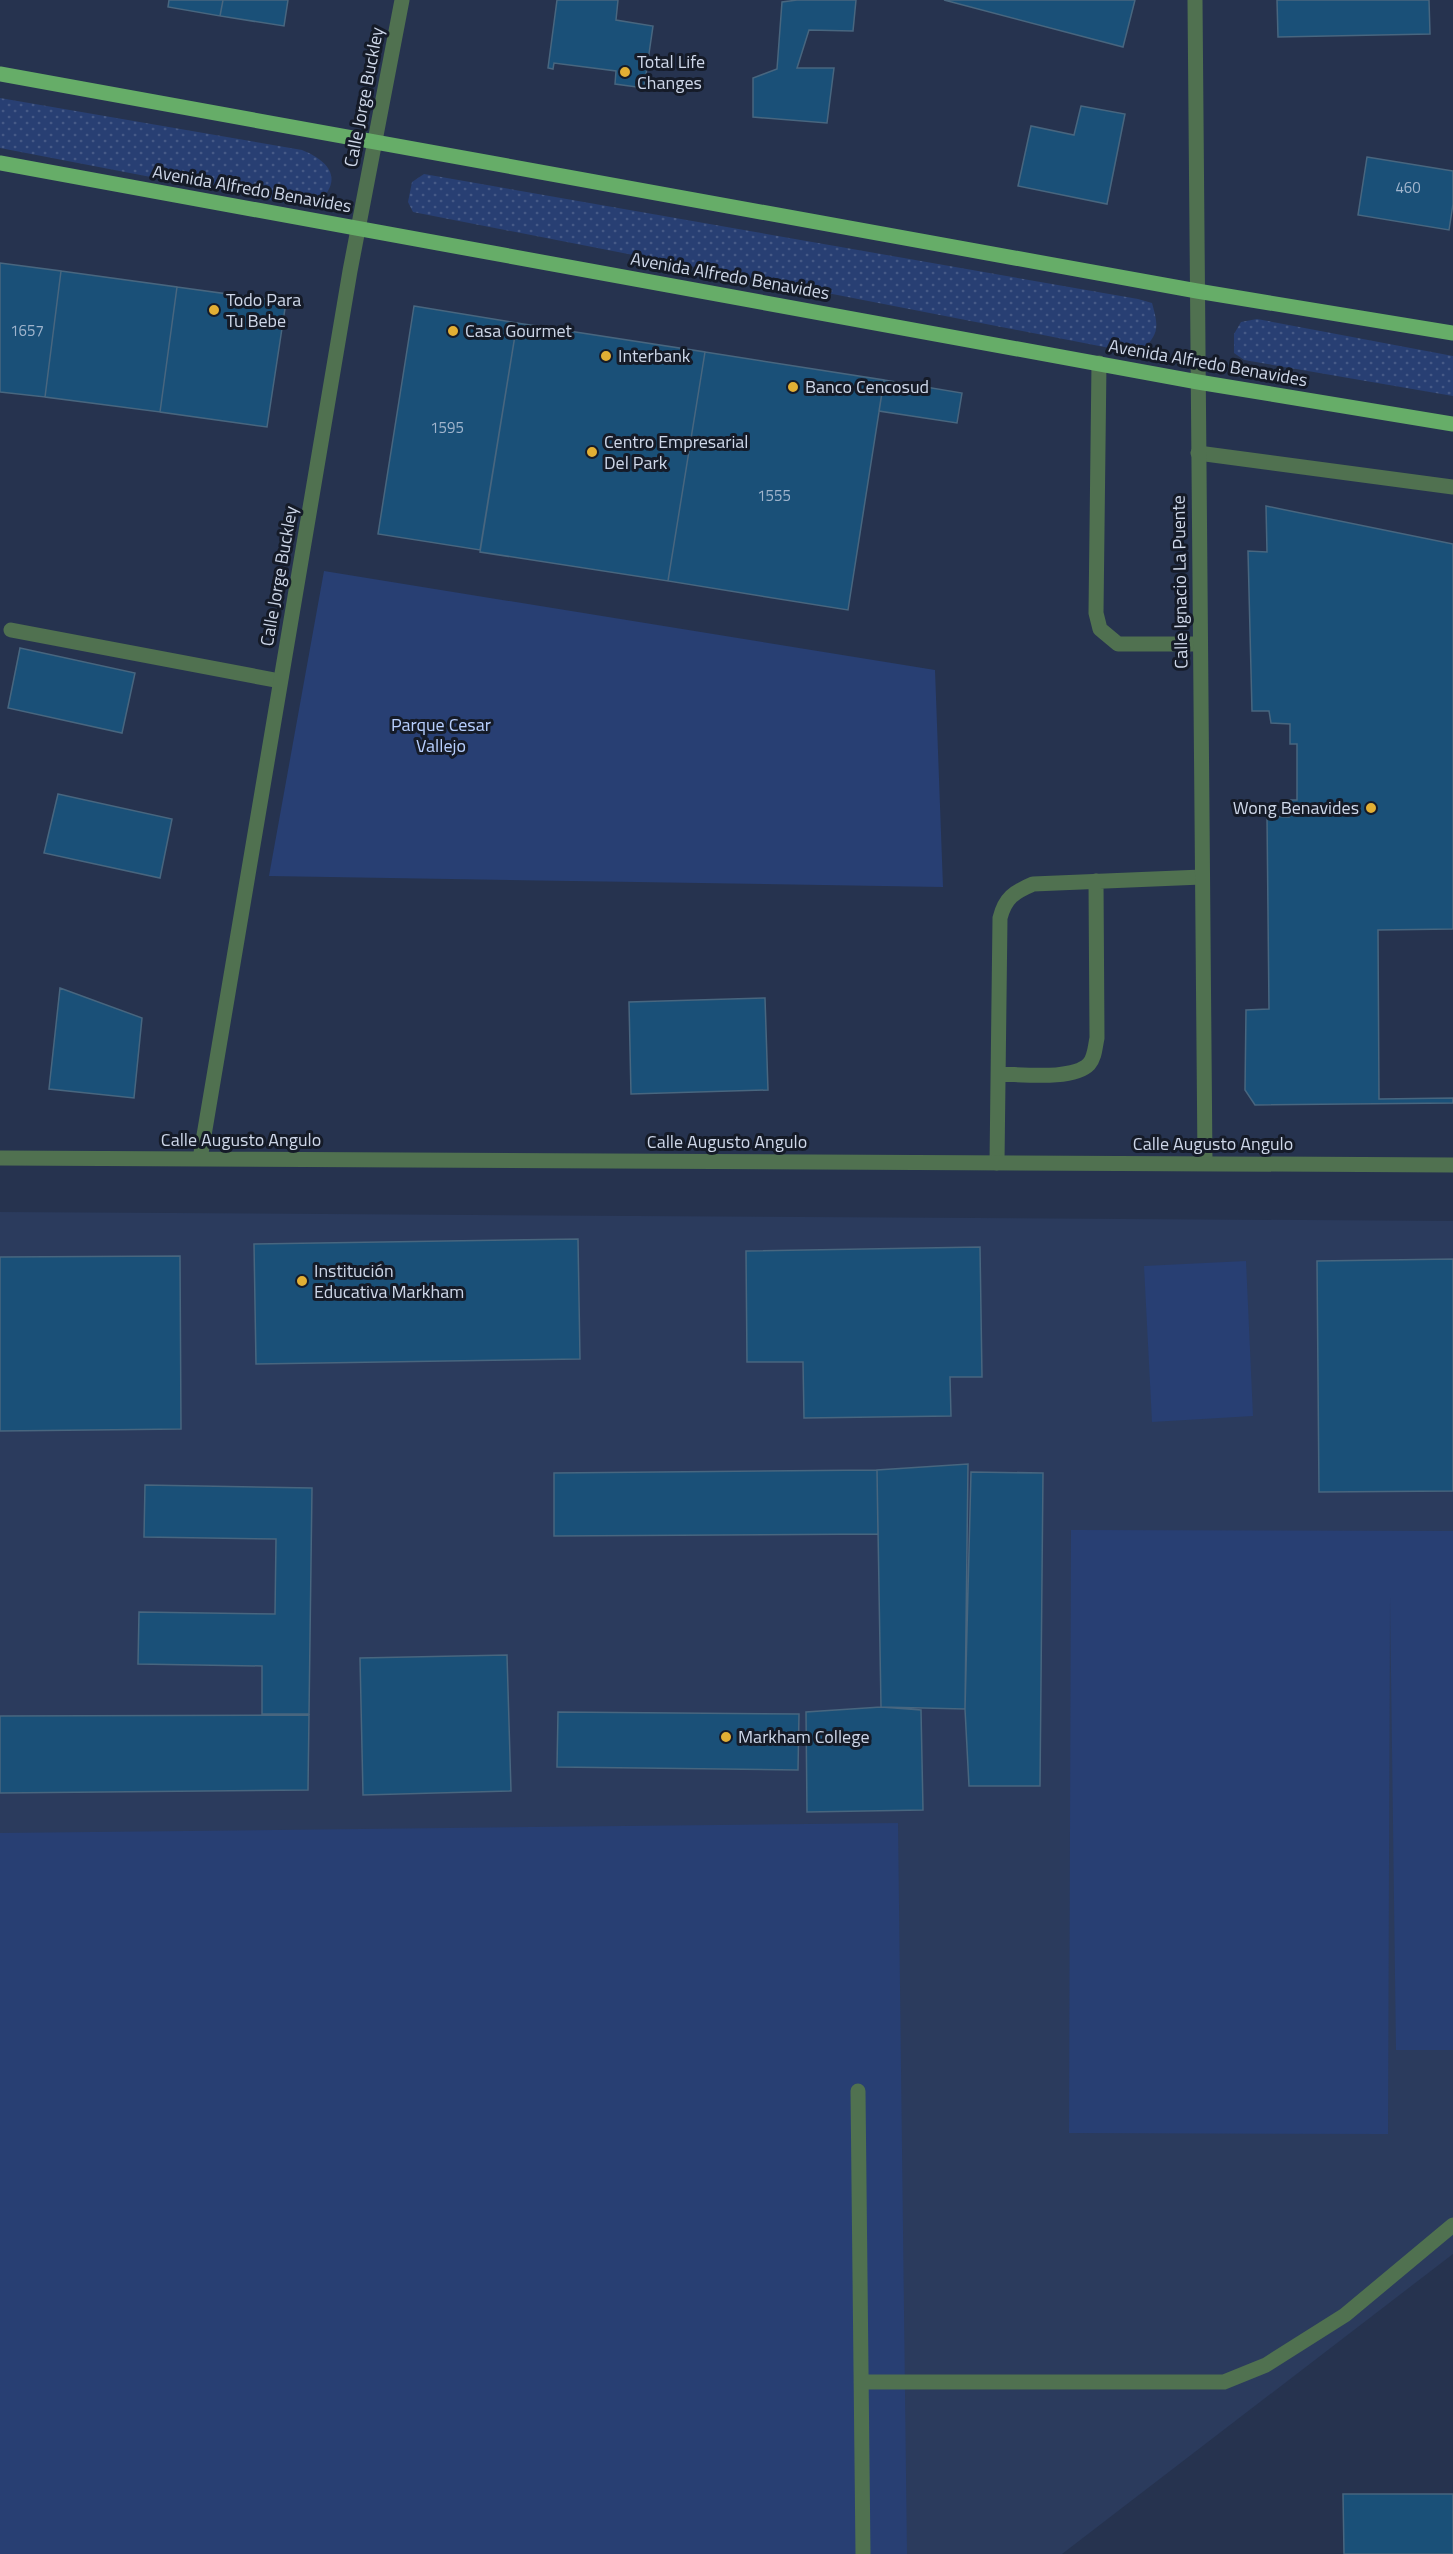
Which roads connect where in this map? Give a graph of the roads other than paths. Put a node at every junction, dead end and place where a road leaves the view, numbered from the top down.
1 (402, 0) edge
2 (1195, 0) edge
3 (0, 74) edge
4 (376, 141) junction
5 (0, 163) edge
6 (359, 228) junction
7 (1197, 291) junction
8 (1453, 333) edge
9 (1099, 363) junction
10 (1198, 382) junction
11 (1453, 424) edge
12 (1198, 453) junction
13 (1453, 487) edge
14 (11, 630) dead end
15 (1200, 644) junction
16 (280, 681) junction
17 (1202, 877) junction
18 (1095, 881) junction
19 (998, 1074) junction
20 (0, 1158) edge
21 (200, 1159) junction
22 (997, 1163) junction
23 (1205, 1163) junction
24 (1453, 1165) edge
25 (858, 2091) dead end
26 (1453, 2225) edge
27 (861, 2382) junction
28 (863, 2554) edge

1 - 4 street, Calle Jorge Buckley
2 - 7 street, Calle Ignacio La Puente
3 - 4 main road
4 - 6 street, Calle Jorge Buckley
4 - 7 main road
5 - 6 main road, Avenida Alfredo Benavides
6 - 9 main road, Avenida Alfredo Benavides
6 - 16 street, Calle Jorge Buckley
7 - 8 main road
7 - 10 street, Calle Ignacio La Puente
9 - 10 main road, Avenida Alfredo Benavides
9 - 15 street
10 - 11 main road, Avenida Alfredo Benavides
10 - 12 street, Calle Ignacio La Puente
12 - 13 street
12 - 15 street, Calle Ignacio La Puente
14 - 16 street
15 - 17 street, Calle Ignacio La Puente
16 - 21 street, Calle Jorge Buckley
17 - 18 street
17 - 23 street, Calle Ignacio La Puente
18 - 19 street
18 - 19 street
19 - 22 street
20 - 21 street, Calle Augusto Angulo
21 - 22 street, Calle Augusto Angulo
22 - 23 street, Calle Augusto Angulo
23 - 24 street, Calle Augusto Angulo
25 - 27 street
26 - 27 street
27 - 28 street

